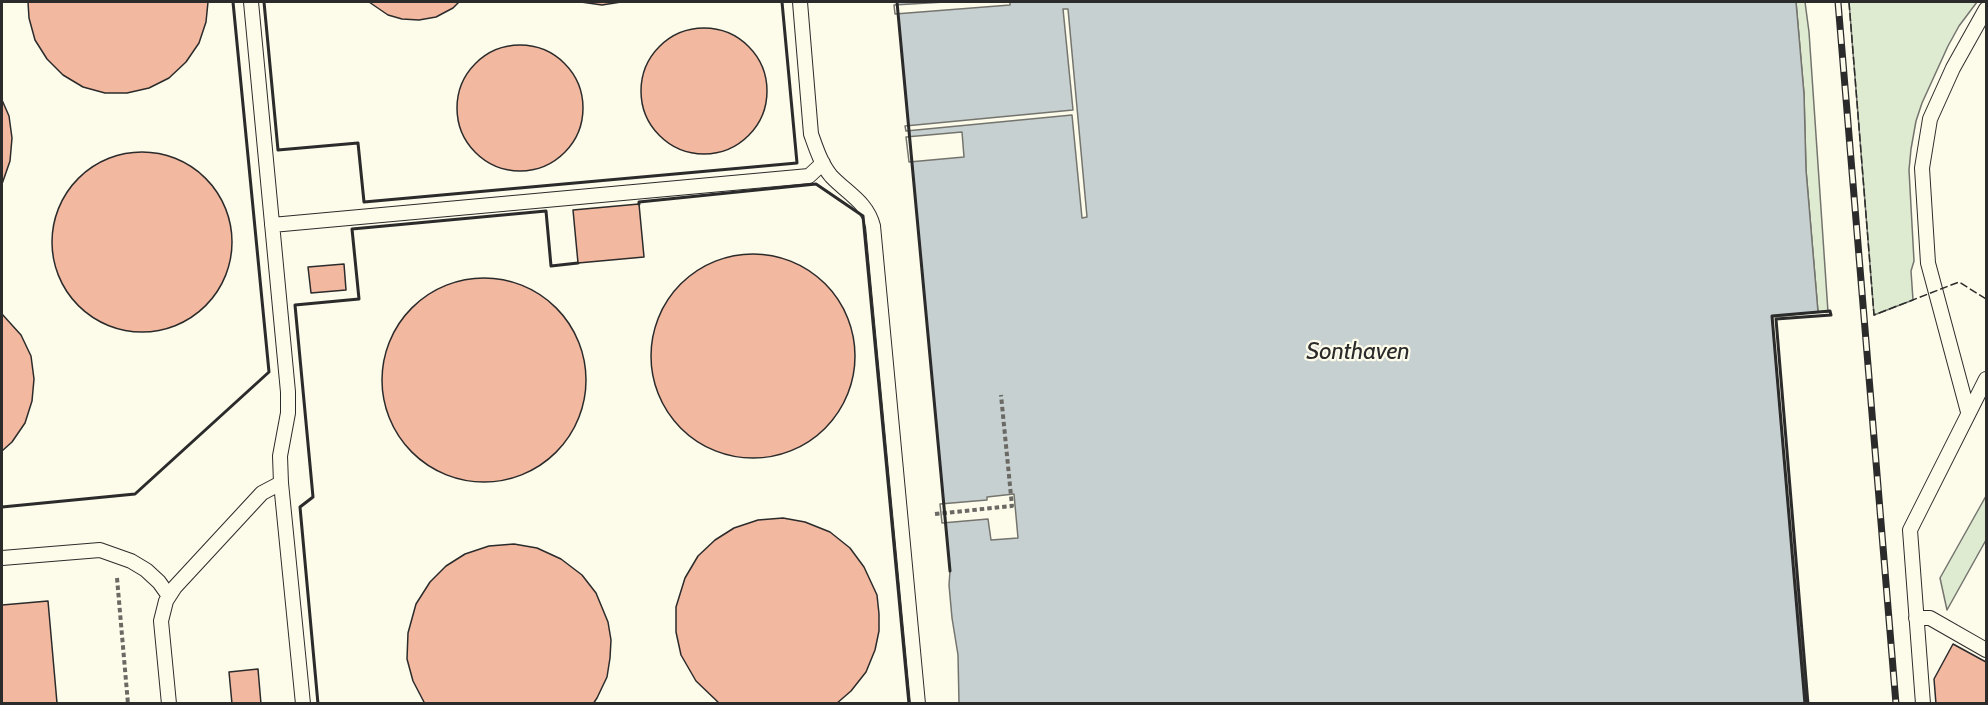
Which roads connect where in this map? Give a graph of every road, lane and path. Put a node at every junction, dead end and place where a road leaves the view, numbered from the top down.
1 (251, 2) edge
2 (800, 2) edge
3 (1986, 9) edge
4 (823, 163) junction
5 (272, 225) junction
6 (1986, 379) edge
7 (1001, 395) dead end
8 (1968, 412) junction
9 (280, 483) junction
10 (935, 514) dead end
11 (115, 554) junction
12 (2, 558) edge
13 (170, 596) junction
14 (1916, 618) junction
15 (1986, 650) edge
16 (128, 704) edge
17 (170, 704) edge
18 (303, 704) edge
19 (918, 704) edge
20 (1923, 704) edge

1 - 5 lane
2 - 4 lane
3 - 8 lane
4 - 5 lane
4 - 19 lane
5 - 9 lane
6 - 8 lane
7 - 10 path
8 - 14 lane
9 - 13 lane
9 - 18 lane
11 - 12 lane
11 - 13 lane
11 - 16 path
13 - 17 lane
14 - 15 lane
14 - 20 lane

